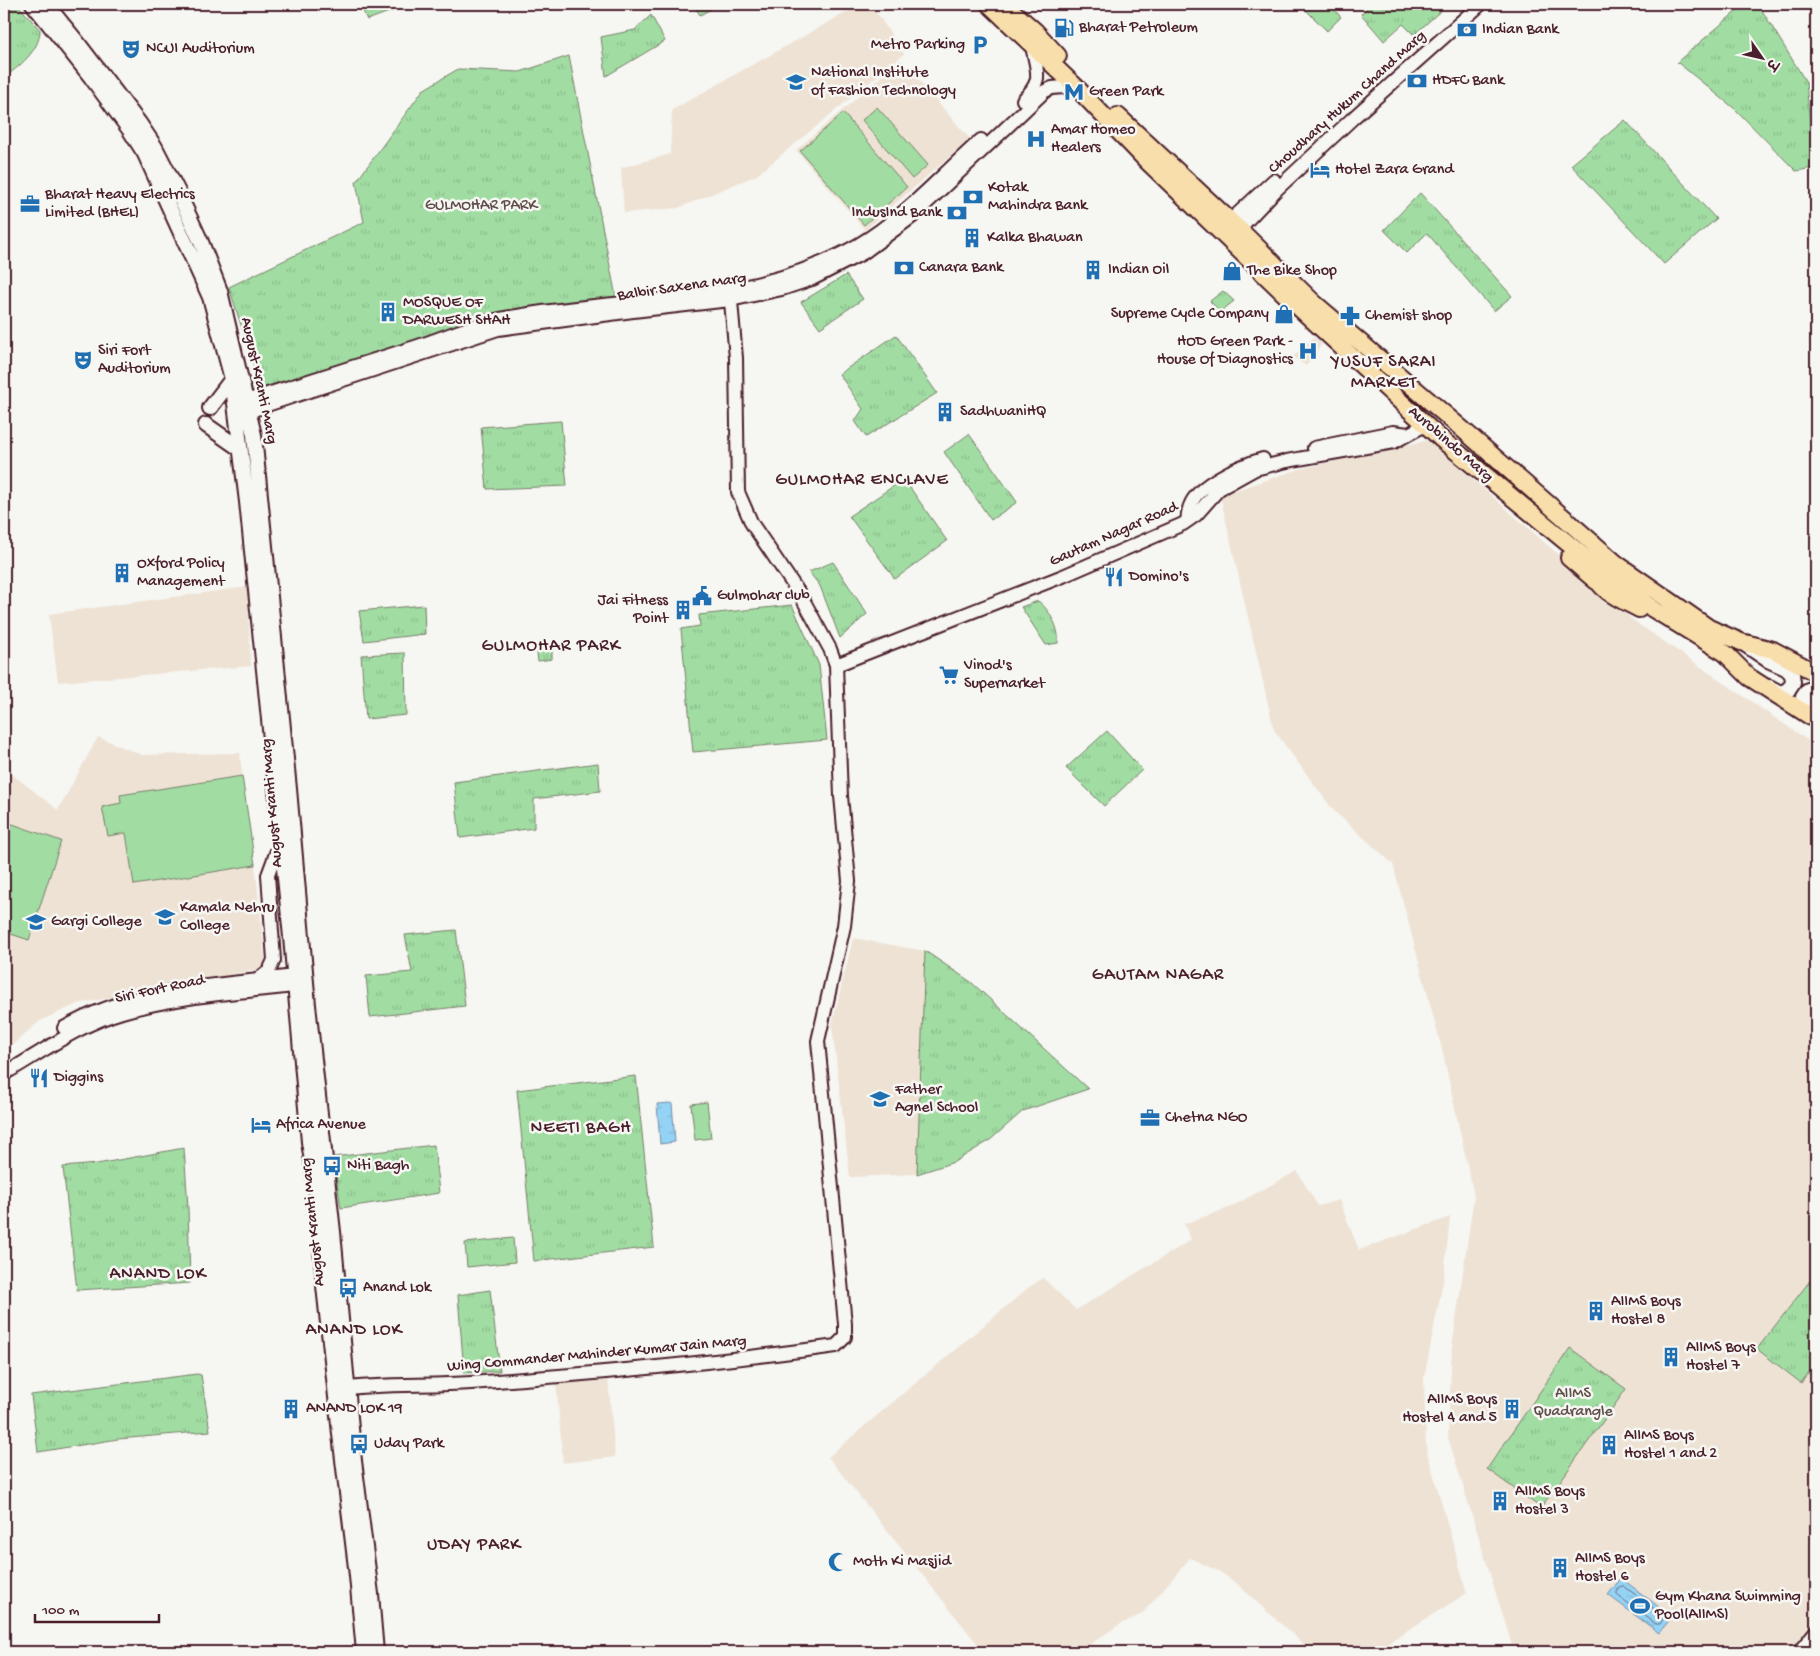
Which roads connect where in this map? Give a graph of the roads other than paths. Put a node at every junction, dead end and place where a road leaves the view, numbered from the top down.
1 (33, 4) edge
2 (46, 4) edge
3 (989, 4) edge
4 (1004, 4) edge
5 (1470, 4) edge
6 (1482, 4) edge
7 (1032, 46) junction
8 (1074, 86) junction
9 (1034, 94) junction
10 (1235, 225) junction
11 (730, 295) junction
12 (232, 379) junction
13 (210, 408) dead end
14 (242, 408) junction
15 (206, 425) dead end
16 (1425, 425) junction
17 (1446, 444) junction
18 (240, 448) junction
19 (1589, 560) junction
20 (1596, 581) junction
21 (1653, 609) junction
22 (1741, 642) junction
23 (1726, 653) junction
24 (836, 665) junction
25 (1816, 673) edge
26 (1816, 688) edge
27 (1816, 715) edge
28 (1816, 720) edge
29 (281, 840) junction
30 (257, 980) junction
31 (300, 980) junction
32 (4, 1064) edge
33 (4, 1074) edge
34 (342, 1389) junction
35 (1816, 1631) edge
36 (364, 1652) edge
37 (376, 1652) edge
38 (1799, 1652) edge

1 - 12 main road, August Kranti Marg
2 - 14 main road, August Kranti Marg
3 - 7 highway, Aurobindo Marg
4 - 10 highway, Aurobindo Marg
5 - 10 street, Choudhary Hukum Chand Marg
6 - 10 street, Choudhary Hukum Chand Marg
7 - 8 highway, Aurobindo Marg
7 - 9 street
8 - 9 street, Balbir Saxena Marg
8 - 16 highway, Aurobindo Marg
9 - 11 street, Balbir Saxena Marg
10 - 22 highway, Aurobindo Marg
11 - 14 street, Balbir Saxena Marg
11 - 24 street
12 - 13 main road
12 - 14 main road, August Kranti Marg
14 - 18 main road, August Kranti Marg
14 - 31 main road, August Kranti Marg
15 - 18 main road
16 - 17 highway, Aurobindo Marg
16 - 24 street, Gautam Nagar Road
17 - 19 highway, Aurobindo Marg
17 - 20 highway
18 - 29 main road, August Kranti Marg
19 - 20 highway
19 - 21 highway, Aurobindo Marg
20 - 21 highway
21 - 23 highway, Aurobindo Marg
22 - 23 main road
22 - 25 highway, Aurobindo Marg
23 - 28 highway, Aurobindo Marg
24 - 34 street, Wing Commander Mahinder Kumar Jain Marg
26 - 27 main road
29 - 30 street
29 - 31 main road, August Kranti Marg
30 - 31 street, Siri Fort Road
30 - 32 street, Siri Fort Road
31 - 33 street, Siri Fort Road
31 - 34 main road, August Kranti Marg
34 - 36 main road, August Kranti Marg
34 - 37 main road, August Kranti Marg
35 - 38 street

